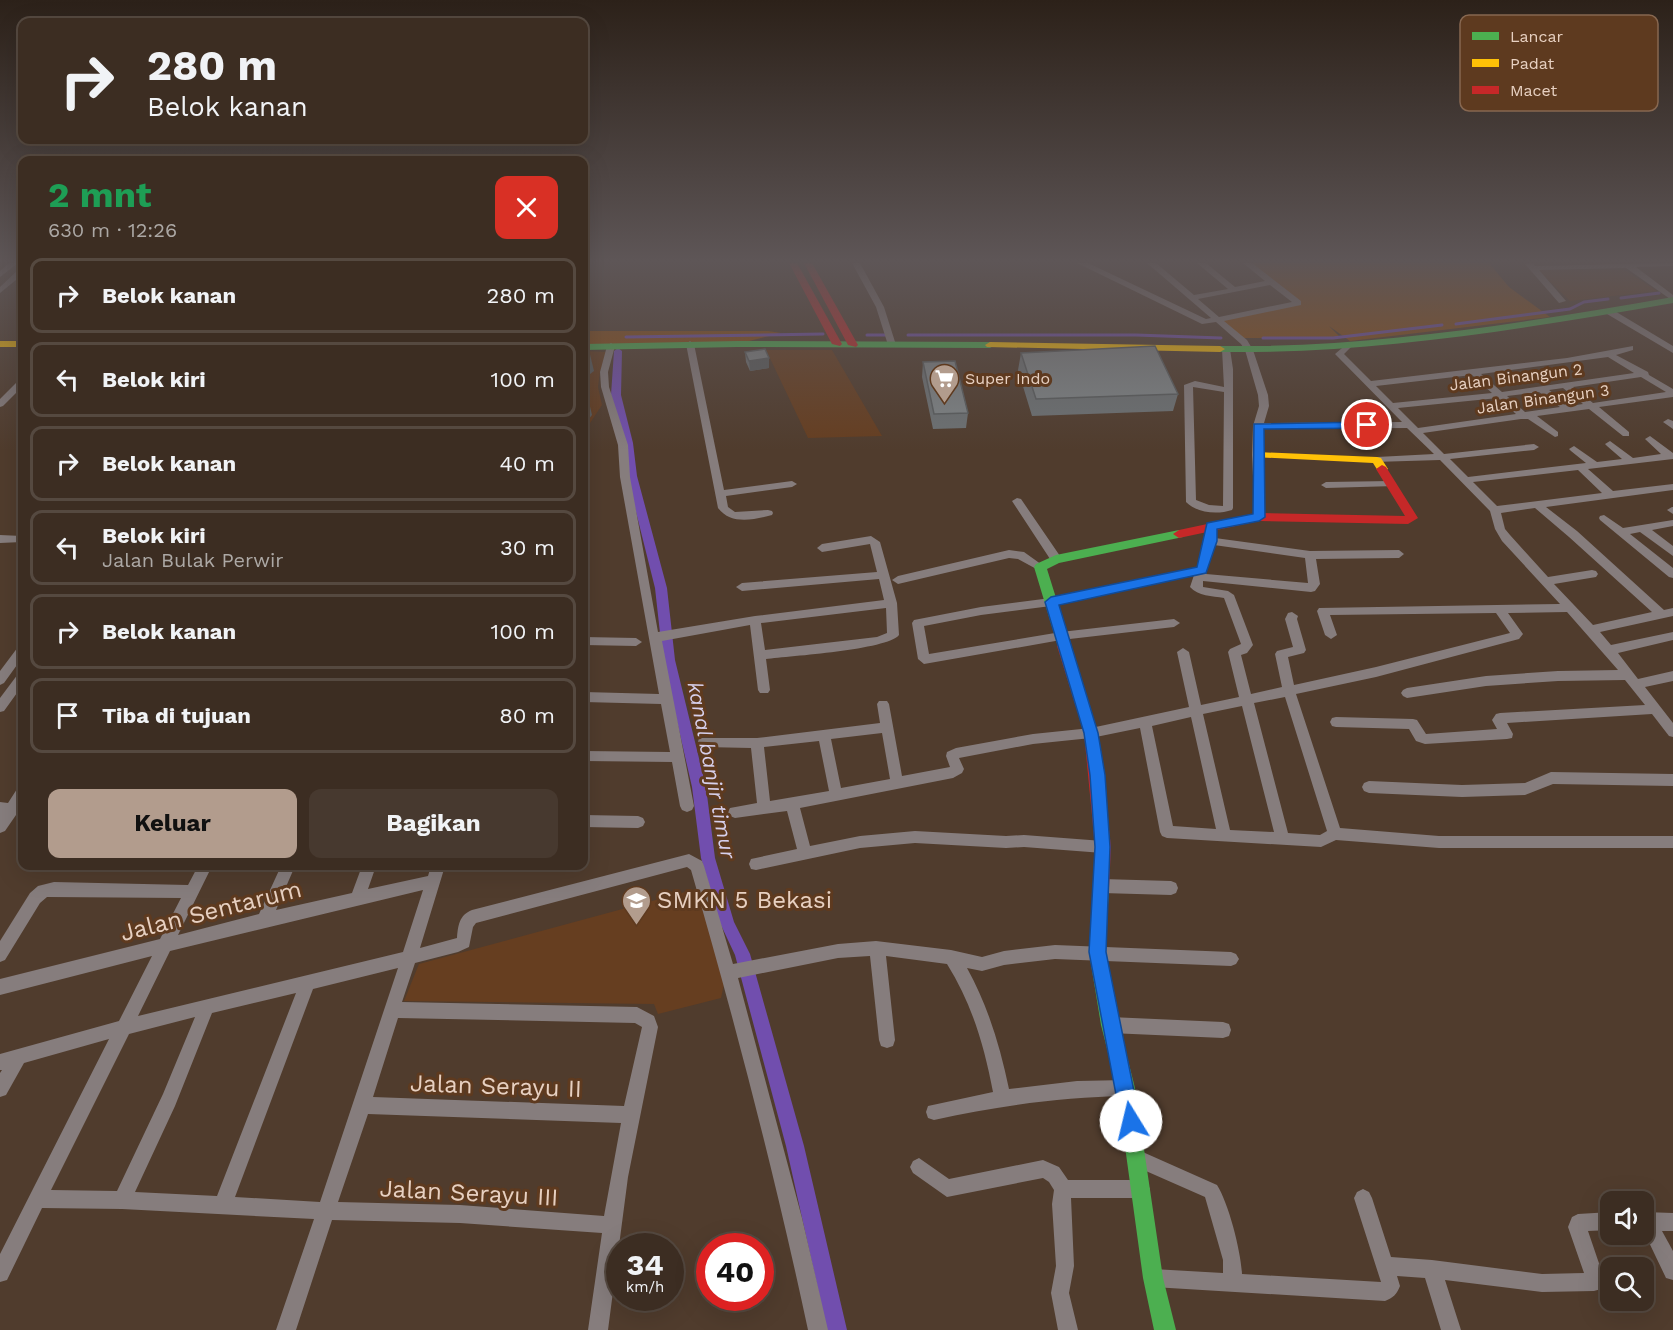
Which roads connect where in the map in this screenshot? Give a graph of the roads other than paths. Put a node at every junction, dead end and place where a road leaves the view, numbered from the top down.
1 (833, 325) edge
2 (836, 325) edge
3 (885, 325) edge
4 (1219, 325) edge
5 (1524, 325) edge
6 (1632, 325) edge
7 (0, 337) edge
8 (18, 337) edge
9 (842, 339) junction
10 (892, 342) junction
11 (0, 344) edge
12 (18, 344) edge
13 (690, 344) junction
14 (1349, 345) junction
15 (614, 346) junction
16 (1238, 346) junction
17 (588, 347) edge
18 (1630, 348) dead end
19 (1673, 350) edge
20 (1609, 354) junction
21 (1473, 371) junction
22 (1645, 374) junction
23 (1368, 384) junction
24 (18, 386) edge
25 (1566, 386) junction
26 (1228, 390) junction
27 (1542, 390) junction
28 (1673, 394) edge
29 (1498, 395) junction
30 (0, 404) edge
31 (1391, 406) junction
32 (1593, 407) junction
33 (1570, 410) junction
34 (1528, 416) junction
35 (1258, 426) junction
36 (1413, 428) junction
37 (1555, 434) dead end
38 (1626, 434) dead end
39 (1650, 439) dead end
40 (1610, 444) dead end
41 (1534, 447) dead end
42 (1574, 449) dead end
43 (1257, 455) junction
44 (1671, 456) edge
45 (1443, 457) junction
46 (1377, 460) junction
47 (1631, 461) junction
48 (1596, 466) junction
49 (1581, 468) junction
50 (1467, 480) junction
51 (792, 484) dead end
52 (1391, 484) junction
53 (1326, 485) dead end
54 (1673, 487) edge
55 (720, 494) junction
56 (1611, 495) junction
57 (1017, 501) dead end
58 (1536, 504) junction
59 (1495, 510) junction
60 (768, 513) dead end
61 (1259, 517) junction
62 (1604, 518) dead end
63 (1673, 523) edge
64 (1212, 526) junction
65 (1642, 528) junction
66 (1620, 532) junction
67 (0, 539) edge
68 (18, 539) edge
69 (1210, 541) junction
70 (822, 548) dead end
71 (1673, 552) edge
72 (1400, 554) dead end
73 (1310, 555) junction
74 (1056, 559) junction
75 (1040, 567) junction
76 (1200, 573) junction
77 (1592, 574) dead end
78 (1673, 574) edge
79 (884, 575) junction
80 (898, 580) dead end
81 (1546, 581) junction
82 (742, 587) dead end
83 (1051, 602) junction
84 (891, 603) junction
85 (1570, 608) junction
86 (1499, 609) junction
87 (1668, 614) edge
88 (1292, 616) dead end
89 (755, 620) junction
90 (1174, 623) dead end
91 (1591, 630) junction
92 (1331, 635) dead end
93 (657, 636) junction
94 (1061, 636) junction
95 (1673, 636) edge
96 (588, 642) edge
97 (636, 642) dead end
98 (1609, 650) junction
99 (1183, 652) dead end
100 (18, 655) edge
101 (758, 655) junction
102 (1673, 676) edge
103 (1632, 679) junction
104 (0, 680) edge
105 (18, 682) edge
106 (764, 690) dead end
107 (1289, 691) junction
108 (1407, 693) dead end
109 (588, 697) edge
110 (666, 699) junction
111 (1247, 700) junction
112 (883, 704) dead end
113 (0, 707) edge
114 (1655, 709) junction
115 (1197, 712) junction
116 (1336, 722) dead end
117 (1145, 723) junction
118 (888, 728) junction
119 (1673, 732) edge
120 (1091, 733) junction
121 (824, 735) junction
122 (704, 742) dead end
123 (757, 743) junction
124 (588, 756) edge
125 (678, 757) junction
126 (1673, 780) edge
127 (897, 783) junction
128 (1370, 787) dead end
129 (836, 795) junction
130 (792, 804) junction
131 (687, 806) dead end
132 (764, 807) junction
133 (12, 809) edge
134 (735, 812) dead end
135 (588, 821) edge
136 (639, 822) dead end
137 (0, 827) edge
138 (1224, 834) junction
139 (1335, 834) junction
140 (1282, 837) junction
141 (1673, 842) edge
142 (1102, 847) junction
143 (805, 853) junction
144 (756, 864) dead end
145 (203, 870) edge
146 (286, 870) edge
147 (368, 870) edge
148 (436, 873) edge
149 (1101, 886) junction
150 (1171, 888) dead end
151 (192, 892) junction
152 (357, 899) junction
153 (264, 920) junction
154 (167, 944) junction
155 (876, 948) junction
156 (1097, 952) junction
157 (0, 955) edge
158 (951, 957) junction
159 (407, 958) junction
160 (1231, 959) dead end
161 (738, 969) junction
162 (307, 983) junction
163 (0, 987) edge
164 (206, 1009) junction
165 (391, 1010) junction
166 (1110, 1025) junction
167 (123, 1027) junction
168 (1223, 1030) dead end
169 (887, 1040) dead end
170 (19, 1056) junction
171 (0, 1062) edge
172 (1126, 1088) junction
173 (0, 1089) edge
174 (1002, 1098) junction
175 (362, 1105) junction
176 (934, 1112) dead end
177 (629, 1114) junction
178 (1136, 1158) junction
179 (919, 1167) dead end
180 (1063, 1189) junction
181 (1141, 1190) junction
182 (1363, 1198) dead end
183 (39, 1199) junction
184 (122, 1200) junction
185 (223, 1205) junction
186 (325, 1211) junction
187 (1600, 1221) edge
188 (1654, 1221) edge
189 (1673, 1222) edge
190 (610, 1226) junction
191 (1654, 1236) edge
192 (1385, 1266) junction
193 (1432, 1269) junction
194 (1673, 1271) edge
195 (0, 1273) edge
196 (1153, 1278) junction
197 (1233, 1282) junction
198 (286, 1330) edge
199 (598, 1330) edge
200 (818, 1330) edge
201 (1068, 1330) edge
202 (1166, 1330) edge
203 (1451, 1330) edge

1 - 9 street
2 - 9 street
3 - 10 street
4 - 16 street
5 - 14 street
6 - 19 street
7 - 8 street
9 - 10 street
9 - 13 street
10 - 16 street
11 - 12 street
13 - 15 street
13 - 55 street
14 - 16 street
14 - 23 street
15 - 17 street
15 - 93 street
16 - 26 street
16 - 35 street
18 - 20 street
20 - 21 street
20 - 22 street
21 - 23 street
21 - 29 street
22 - 25 street, Jalan Binangun 2
22 - 28 street
23 - 31 street
24 - 30 street
25 - 27 street, Jalan Binangun 2
25 - 32 street
26 - 26 street
27 - 29 street, Jalan Binangun 2
27 - 33 street
28 - 32 street, Jalan Binangun 3
29 - 31 street, Jalan Binangun 2
29 - 34 street
31 - 36 street
32 - 33 street, Jalan Binangun 3
32 - 38 street
33 - 34 street, Jalan Binangun 3
34 - 36 street, Jalan Binangun 3
34 - 37 street
35 - 36 street, Jalan Binangun 3
35 - 43 street
36 - 45 street
39 - 44 street
40 - 47 street
41 - 45 street
42 - 48 street
43 - 46 street
43 - 61 street
44 - 47 street
45 - 46 street
45 - 50 street
46 - 52 street
47 - 48 street
48 - 49 street
49 - 50 street
49 - 56 street
50 - 59 street
51 - 55 street
52 - 53 street
52 - 61 street
54 - 56 street
55 - 60 street
56 - 58 street
57 - 74 street
58 - 59 street
58 - 87 street
59 - 81 street
61 - 64 street
62 - 66 street
63 - 65 street
64 - 69 street
64 - 74 street
65 - 66 street
65 - 71 street
66 - 78 street
67 - 68 street
69 - 73 street
69 - 76 street
70 - 79 street
72 - 73 street
73 - 76 street
74 - 75 street
75 - 80 street
75 - 83 street
76 - 83 street
76 - 111 street
77 - 81 street
79 - 82 street
79 - 84 street
81 - 85 street
83 - 94 street
83 - 94 street
84 - 89 street
84 - 101 street
85 - 86 street
85 - 91 street
86 - 92 street
86 - 107 street
87 - 91 street
88 - 107 street
89 - 93 street
89 - 101 street
90 - 94 street
91 - 98 street
93 - 110 street
94 - 120 street
95 - 98 street
96 - 97 street
98 - 103 street
99 - 115 street
100 - 104 street
101 - 106 street
102 - 103 street
103 - 108 street
103 - 114 street
105 - 113 street
107 - 111 street
107 - 139 street
109 - 110 street
110 - 125 street
111 - 115 street
111 - 140 street
112 - 118 street
114 - 116 street
114 - 119 street
115 - 117 street
115 - 138 street
117 - 120 street
117 - 138 street
118 - 121 street
118 - 127 street
120 - 127 street
120 - 142 street
121 - 123 street
121 - 129 street
122 - 123 street
123 - 132 street
124 - 125 street
125 - 131 street
126 - 128 street
127 - 129 street
129 - 130 street
130 - 132 street
130 - 143 street
132 - 134 street
133 - 137 street
135 - 136 street
138 - 140 street
139 - 140 street
139 - 141 street
142 - 143 street
142 - 149 street
143 - 144 street
145 - 151 street
146 - 153 street
147 - 152 street
148 - 152 street, Jalan Sentarum
148 - 159 street
149 - 150 street
149 - 156 street
151 - 154 street
151 - 157 street
152 - 153 street, Jalan Sentarum
153 - 154 street, Jalan Sentarum
154 - 163 street, Jalan Sentarum
154 - 167 street
155 - 158 street
155 - 161 street
155 - 169 street
156 - 158 street
156 - 160 street
156 - 166 street
158 - 174 street
159 - 161 street
159 - 162 street
159 - 165 street
161 - 200 street
162 - 164 street
162 - 185 street
164 - 167 street
164 - 184 street
165 - 175 street
165 - 177 street
166 - 168 street
166 - 172 street
167 - 170 street
167 - 183 street
170 - 171 street
170 - 173 street
172 - 174 street
172 - 178 street
174 - 176 street
175 - 177 street, Jalan Serayu II
175 - 186 street
177 - 190 street
178 - 181 street
178 - 197 street
179 - 180 street
180 - 181 street
180 - 201 street
181 - 196 street
182 - 192 street
183 - 184 street, Jalan Serayu III
183 - 195 street
184 - 185 street, Jalan Serayu III
185 - 186 street, Jalan Serayu III
186 - 190 street, Jalan Serayu III
186 - 198 street
187 - 193 street
188 - 189 street
190 - 199 street
191 - 194 street
192 - 193 street
192 - 197 street
193 - 203 street
196 - 197 street
196 - 202 street

